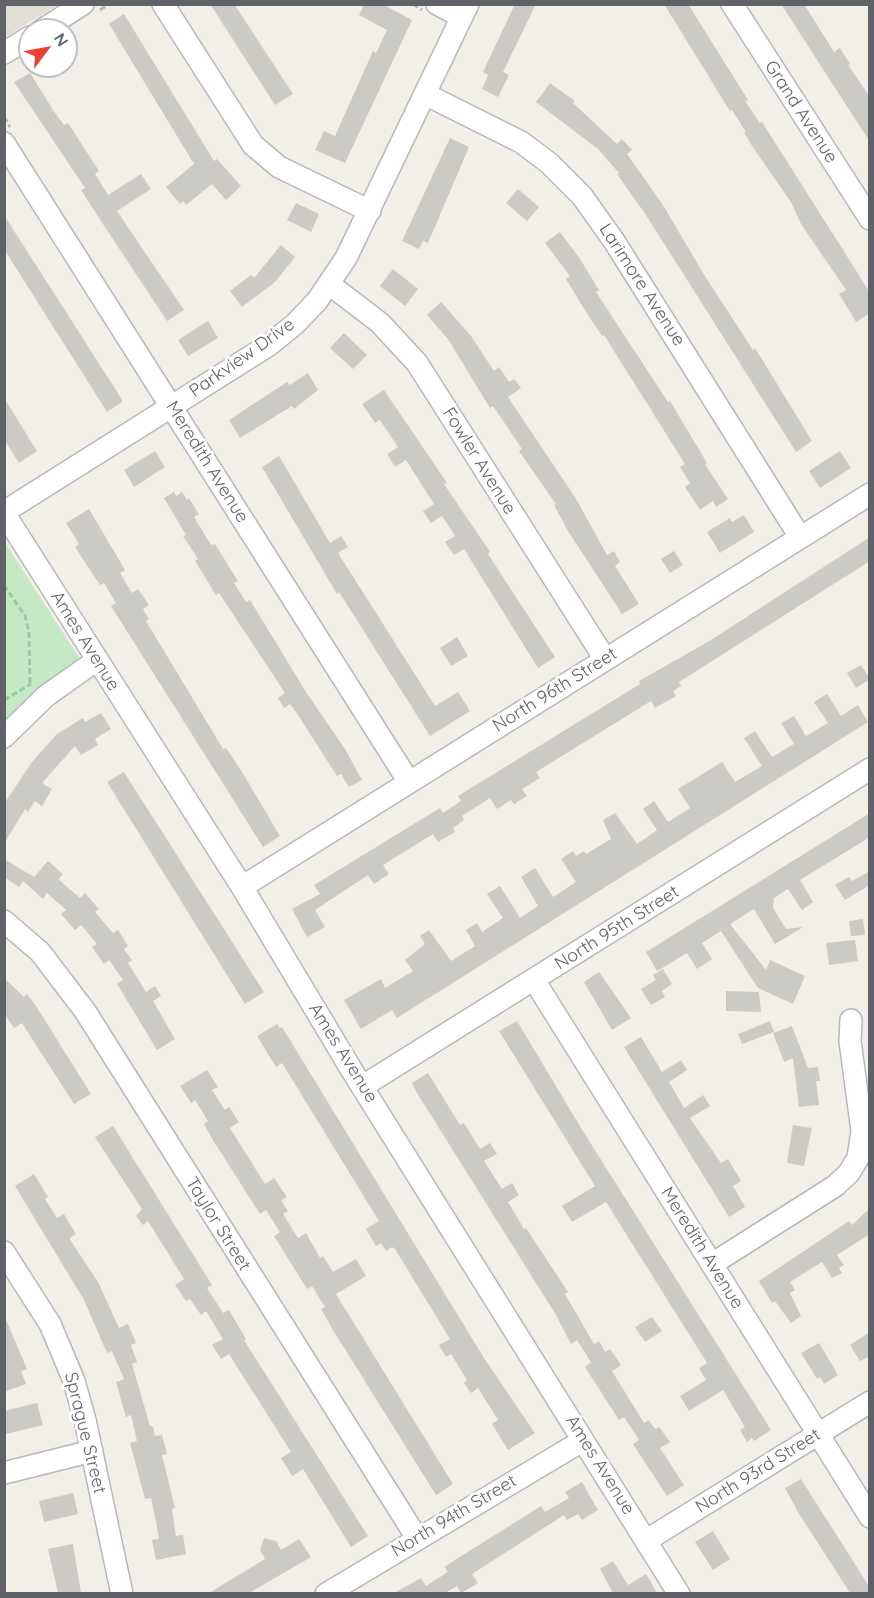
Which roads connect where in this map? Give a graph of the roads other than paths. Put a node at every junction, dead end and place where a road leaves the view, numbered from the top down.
1 (83, 4) edge
2 (163, 4) edge
3 (437, 4) edge
4 (732, 4) edge
5 (465, 11) edge
6 (61, 18) edge
7 (18, 45) edge
8 (4, 53) edge
9 (425, 94) junction
10 (4, 143) edge
11 (370, 211) junction
12 (870, 219) edge
13 (329, 284) junction
14 (171, 406) junction
15 (870, 494) edge
16 (4, 513) edge
17 (800, 537) junction
18 (605, 659) junction
19 (97, 660) junction
20 (4, 737) edge
21 (870, 769) edge
22 (409, 782) junction
23 (242, 887) junction
24 (4, 921) edge
25 (534, 980) junction
26 (851, 1020) dead end
27 (363, 1086) junction
28 (4, 1252) edge
29 (712, 1264) junction
30 (870, 1402) edge
31 (818, 1434) junction
32 (582, 1441) junction
33 (92, 1451) junction
34 (4, 1473) edge
35 (870, 1517) edge
36 (417, 1538) junction
37 (647, 1540) junction
38 (122, 1593) edge
39 (326, 1593) edge
40 (679, 1593) edge

1 - 6 street
2 - 11 street
3 - 5 street
4 - 12 street, Grand Avenue
5 - 9 street, Parkview Drive
7 - 8 street
9 - 11 street, Parkview Drive
9 - 17 street, Larimore Avenue
10 - 14 street, Meredith Avenue
11 - 13 street, Parkview Drive
13 - 14 street, Parkview Drive
13 - 18 street, Fowler Avenue
14 - 16 street, Parkview Drive
14 - 22 street, Meredith Avenue
15 - 17 street, North 96th Street
16 - 19 street, Ames Avenue
17 - 18 street, North 96th Street
18 - 22 street, North 96th Street
19 - 20 street
19 - 23 street, Ames Avenue
21 - 25 street, North 95th Street
22 - 23 street, North 96th Street
23 - 27 street, Ames Avenue
24 - 36 street, Taylor Street
25 - 27 street, North 95th Street
25 - 29 street, Meredith Avenue
26 - 29 street
27 - 32 street, Ames Avenue
28 - 33 street, Sprague Street
29 - 31 street, Meredith Avenue
30 - 31 street, North 93rd Street
31 - 35 street, Meredith Avenue
31 - 37 street, North 93rd Street
32 - 36 street, North 94th Street
32 - 37 street, Ames Avenue
33 - 34 street
33 - 38 street, Sprague Street
36 - 39 street, North 94th Street
37 - 40 street, Ames Avenue

